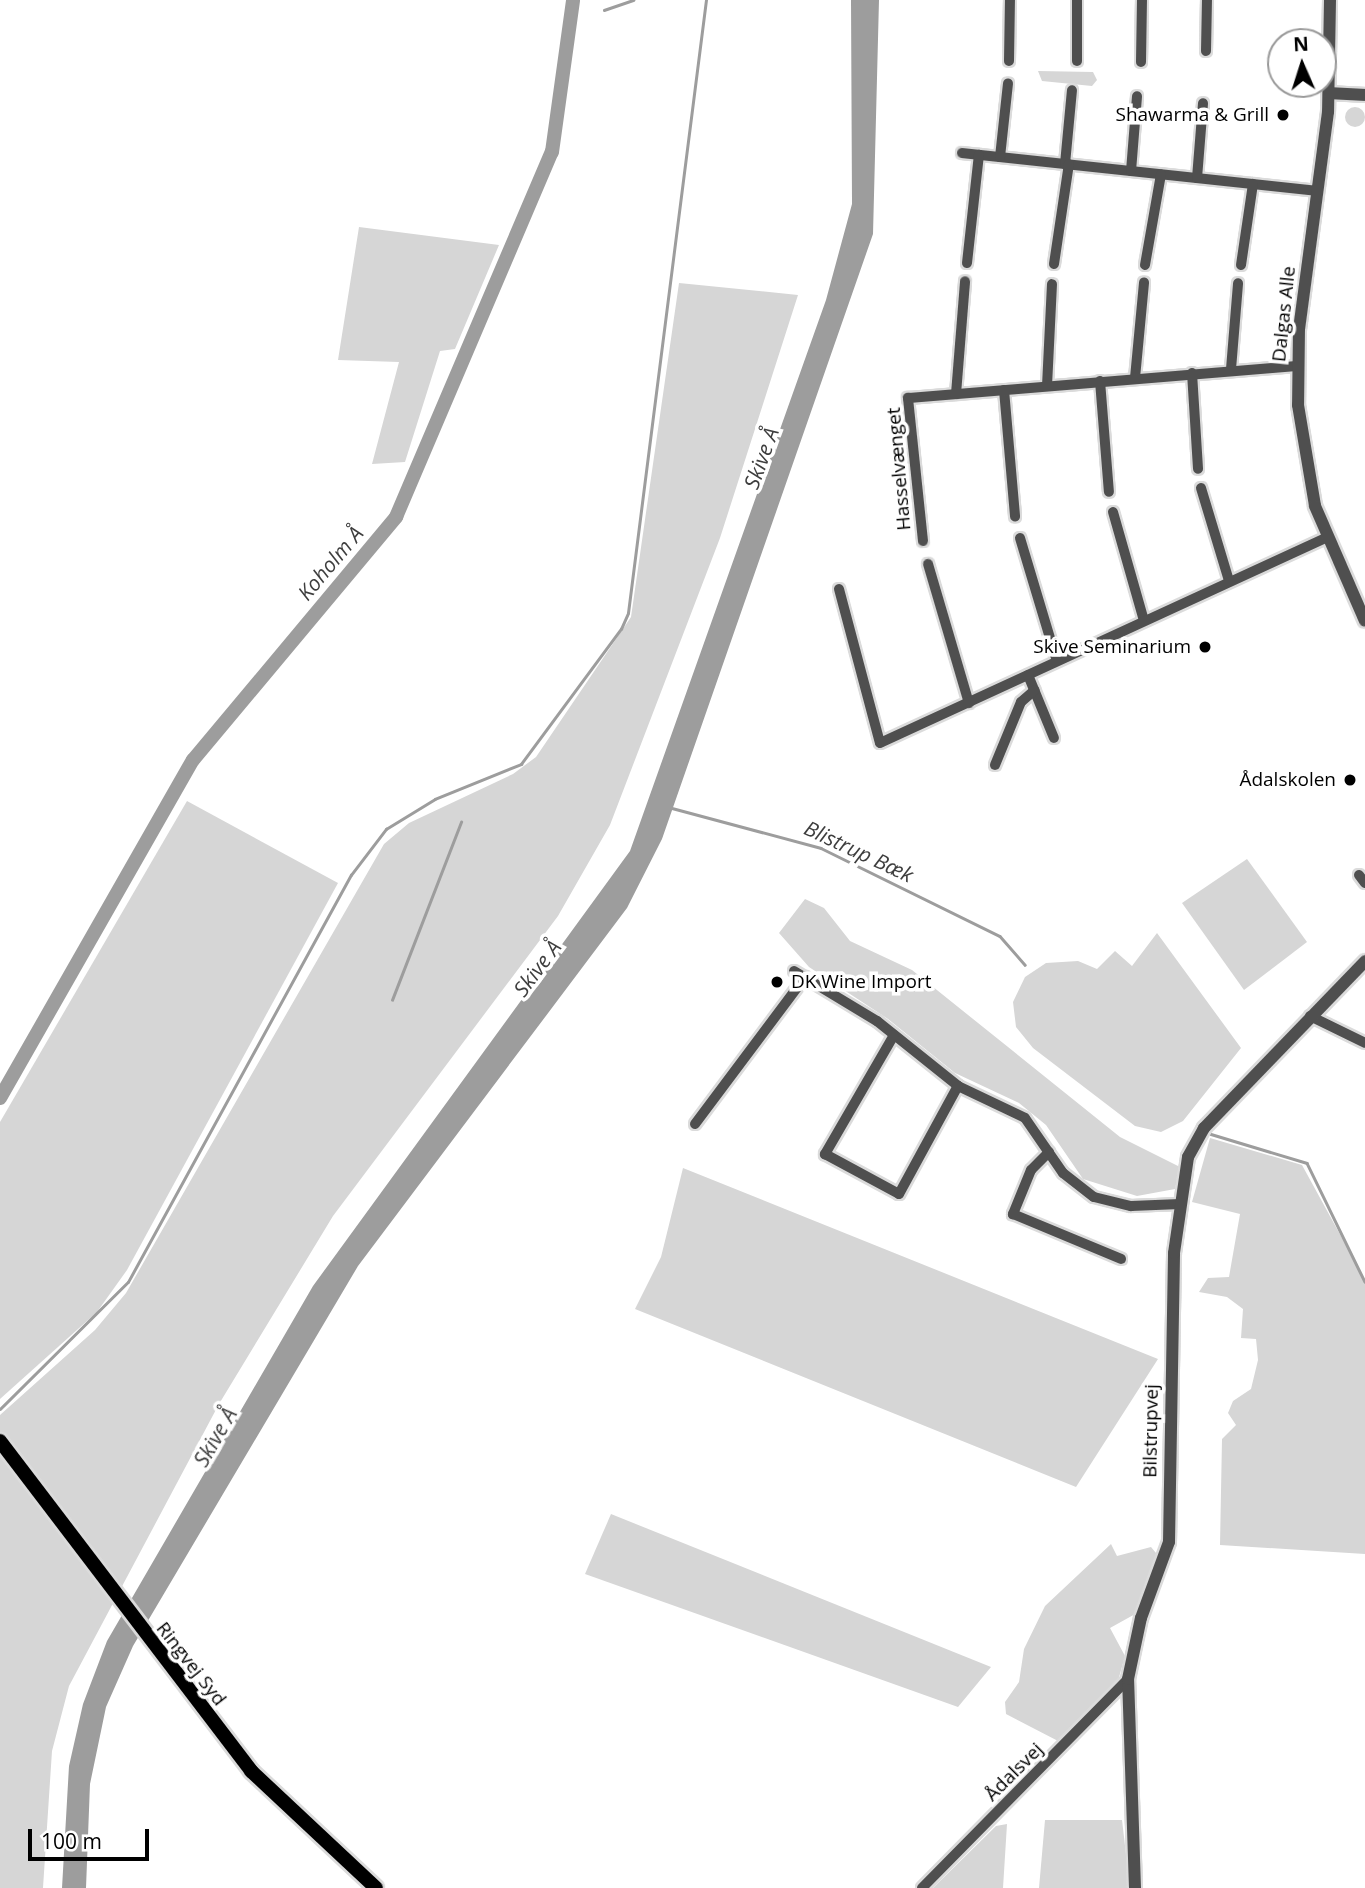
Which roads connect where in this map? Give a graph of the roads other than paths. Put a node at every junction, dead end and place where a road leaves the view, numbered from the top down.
1 (1010, 0) edge
2 (1077, 0) edge
3 (1142, 0) edge
4 (1207, 0) edge
5 (1330, 0) edge
6 (1330, 28) edge
7 (1206, 51) dead end
8 (1009, 61) dead end
9 (1077, 61) dead end
10 (1141, 62) dead end
11 (1008, 83) dead end
12 (1072, 90) dead end
13 (1337, 93) edge
14 (1365, 95) edge
15 (1137, 96) dead end
16 (1328, 98) edge
17 (1203, 103) dead end
18 (962, 153) dead end
19 (979, 155) junction
20 (1000, 157) junction
21 (1067, 164) junction
22 (1131, 171) junction
23 (1161, 174) junction
24 (1197, 178) junction
25 (1253, 184) junction
26 (1318, 191) junction
27 (967, 263) dead end
28 (1054, 264) dead end
29 (1145, 265) dead end
30 (1241, 265) dead end
31 (965, 281) dead end
32 (1144, 282) dead end
33 (1238, 283) dead end
34 (1052, 284) dead end
35 (1298, 366) junction
36 (1231, 369) junction
37 (1192, 373) junction
38 (1135, 378) junction
39 (1100, 381) junction
40 (1047, 386) junction
41 (1004, 390) junction
42 (956, 394) junction
43 (1198, 469) dead end
44 (1201, 488) dead end
45 (1109, 492) dead end
46 (1114, 512) dead end
47 (1015, 517) dead end
48 (1020, 538) dead end
49 (1326, 538) junction
50 (923, 541) dead end
51 (928, 564) dead end
52 (1229, 581) junction
53 (839, 589) dead end
54 (1144, 621) junction
55 (1365, 621) edge
56 (1056, 662) junction
57 (1028, 675) junction
58 (1035, 690) junction
59 (969, 703) junction
60 (1054, 738) dead end
61 (995, 765) dead end
62 (1365, 961) edge
63 (794, 971) dead end
64 (805, 977) junction
65 (1310, 1016) junction
66 (894, 1035) junction
67 (1365, 1043) edge
68 (958, 1086) junction
69 (695, 1124) dead end
70 (1049, 1152) junction
71 (1180, 1204) junction
72 (1121, 1259) dead end
73 (0, 1441) edge
74 (1128, 1679) junction
75 (376, 1888) edge
76 (922, 1888) edge
77 (1135, 1888) edge

1 - 8 street
2 - 9 street
3 - 10 street
4 - 7 street
5 - 6 street, Dalgas Alle
11 - 20 street
12 - 21 street
13 - 14 street
15 - 22 street
16 - 26 street, Dalgas Alle
17 - 24 street
18 - 19 street
19 - 20 street
19 - 27 street
20 - 21 street
21 - 22 street
21 - 28 street
22 - 23 street
23 - 24 street
23 - 29 street
24 - 25 street
25 - 26 street
25 - 30 street
26 - 35 street, Dalgas Alle
31 - 42 street
32 - 38 street
33 - 36 street
34 - 40 street
35 - 36 street, Hasselvænget
35 - 49 street, Dalgas Alle
36 - 37 street, Hasselvænget
37 - 38 street, Hasselvænget
37 - 43 street
38 - 39 street, Hasselvænget
39 - 40 street, Hasselvænget
39 - 45 street
40 - 41 street, Hasselvænget
41 - 42 street, Hasselvænget
41 - 47 street
42 - 50 street, Hasselvænget
44 - 52 street
46 - 54 street
48 - 56 street
49 - 52 street
49 - 55 street, Dalgas Alle
51 - 59 street
52 - 54 street
53 - 59 street
54 - 56 street
56 - 57 street
57 - 58 street
57 - 59 street
58 - 60 street
58 - 61 street
62 - 65 street, Bilstrupvej
63 - 64 street
64 - 66 street
64 - 69 street
65 - 67 street
65 - 71 street, Bilstrupvej
66 - 68 street
66 - 68 street
68 - 70 street
70 - 71 street
70 - 72 street
71 - 74 street, Bilstrupvej
73 - 75 main road, Ringvej Syd
74 - 76 street, Ådalsvej
74 - 77 street, Bilstrupvej

